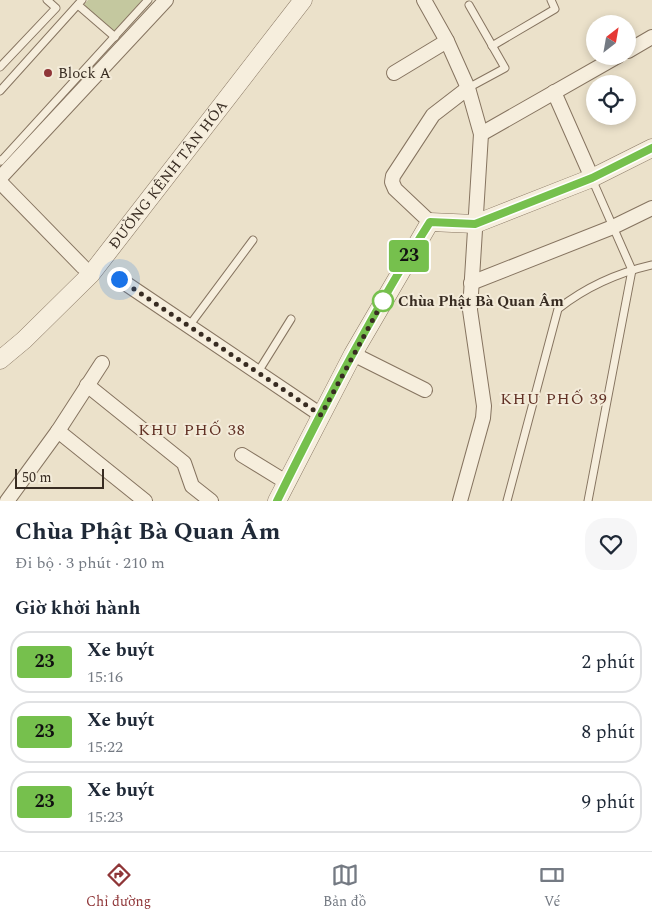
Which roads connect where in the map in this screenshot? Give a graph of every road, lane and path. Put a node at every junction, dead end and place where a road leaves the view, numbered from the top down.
1 (47, 0) edge
2 (148, 0) edge
3 (166, 0) edge
4 (291, 0) edge
5 (303, 0) edge
6 (424, 0) edge
7 (551, 0) edge
8 (80, 2) edge
9 (469, 5) dead end
10 (115, 37) junction
11 (652, 37) edge
12 (447, 41) junction
13 (492, 46) junction
14 (636, 46) edge
15 (602, 65) edge
16 (0, 67) edge
17 (394, 73) dead end
18 (468, 88) junction
19 (0, 91) edge
20 (554, 92) junction
21 (481, 134) junction
22 (652, 148) edge
23 (0, 160) edge
24 (0, 178) edge
25 (592, 178) junction
26 (0, 182) edge
27 (652, 208) edge
28 (430, 222) junction
29 (475, 224) junction
30 (613, 227) junction
31 (253, 240) dead end
32 (96, 258) junction
33 (652, 265) edge
34 (632, 270) junction
35 (119, 279) dead end
36 (471, 283) junction
37 (291, 318) dead end
38 (189, 326) junction
39 (0, 349) edge
40 (353, 354) junction
41 (0, 360) edge
42 (102, 363) dead end
43 (258, 372) junction
44 (86, 385) junction
45 (425, 390) dead end
46 (321, 415) junction
47 (58, 431) junction
48 (242, 455) dead end
49 (286, 482) junction
50 (7, 501) edge
51 (145, 501) edge
52 (211, 501) edge
53 (277, 501) edge
54 (460, 501) edge
55 (507, 501) edge
56 (588, 501) edge

1 - 16 lane
2 - 10 lane
3 - 24 street
4 - 32 street, ĐƯỜNG KÊNH TÂN HÓA
5 - 32 street, ĐƯỜNG KÊNH TÂN HÓA
6 - 12 street
7 - 13 lane
8 - 10 lane
8 - 19 lane
9 - 13 lane
10 - 23 lane
11 - 14 street
12 - 17 street
12 - 18 street
13 - 18 lane
15 - 20 street
18 - 21 street
18 - 28 street
20 - 21 street
20 - 25 street
21 - 29 street
22 - 25 street
25 - 29 street
25 - 30 lane
26 - 32 street
27 - 30 street
28 - 29 street
28 - 40 street
29 - 36 street
30 - 34 lane
30 - 36 street
31 - 38 lane
32 - 39 street, ĐƯỜNG KÊNH TÂN HÓA
32 - 41 street, ĐƯỜNG KÊNH TÂN HÓA
33 - 34 lane
34 - 55 lane
34 - 56 lane
35 - 38 street
36 - 54 street
37 - 43 lane
38 - 43 street
40 - 45 street
40 - 46 street
42 - 44 street
43 - 46 street
44 - 47 street
44 - 52 street
46 - 49 street
47 - 50 street
47 - 51 street
48 - 49 street
49 - 53 street

